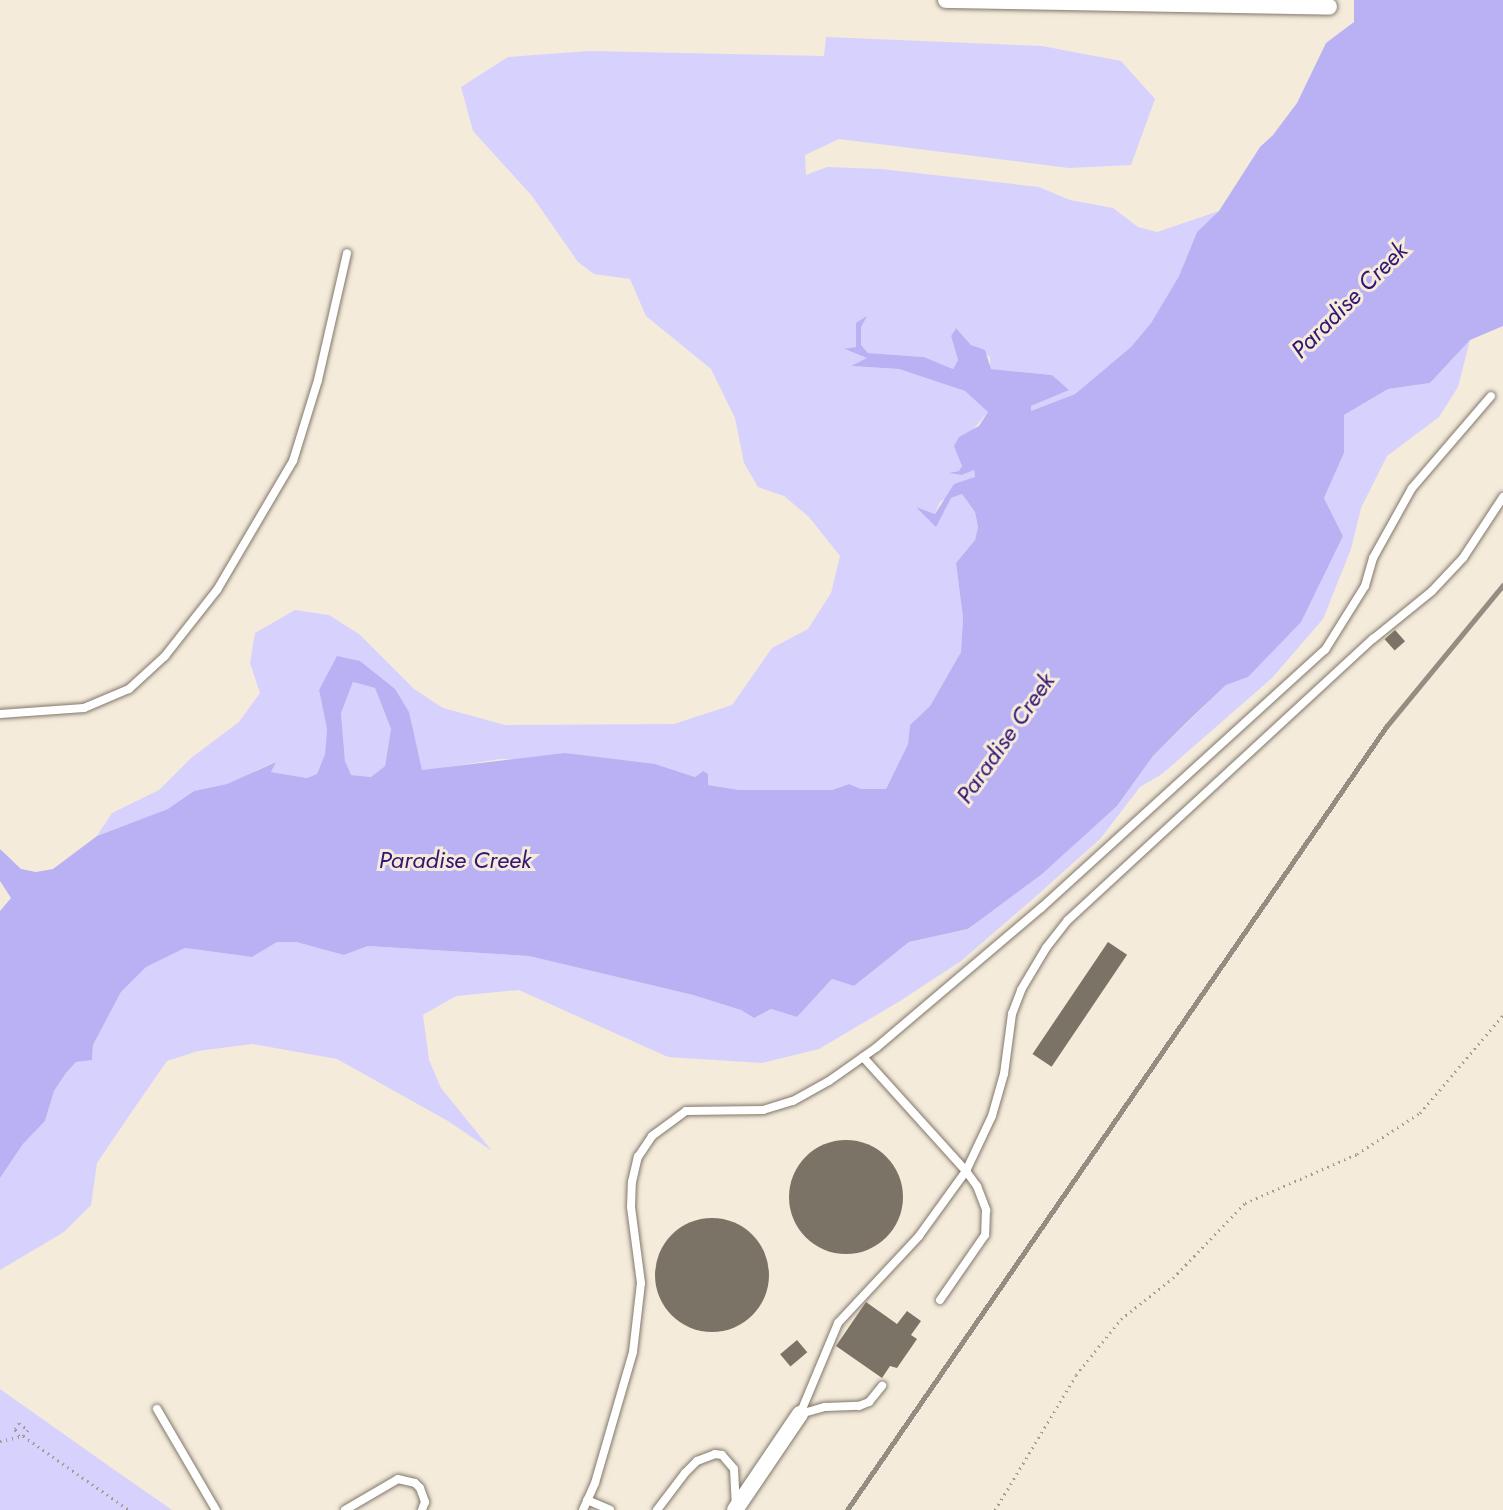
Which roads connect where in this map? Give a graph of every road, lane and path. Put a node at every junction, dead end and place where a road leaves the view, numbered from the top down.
1 (946, 0) edge
2 (1329, 8) dead end
3 (347, 253) dead end
4 (1491, 396) dead end
5 (1503, 496) edge
6 (0, 714) edge
7 (1503, 1015) edge
8 (863, 1057) junction
9 (966, 1171) junction
10 (940, 1300) dead end
11 (882, 1386) dead end
12 (157, 1409) dead end
13 (800, 1414) junction
14 (0, 1441) edge
15 (587, 1500) junction
16 (129, 1510) edge
17 (216, 1510) edge
18 (345, 1510) edge
19 (422, 1510) edge
20 (583, 1510) edge
21 (609, 1510) edge
22 (657, 1510) edge
23 (735, 1510) edge
24 (995, 1510) edge

1 - 2 street
3 - 6 lane
4 - 8 lane
5 - 9 lane
7 - 24 path
8 - 9 lane
8 - 15 lane
9 - 10 lane
9 - 13 lane
11 - 13 lane
12 - 17 lane
13 - 23 street
14 - 16 path
15 - 20 lane
15 - 21 lane
18 - 19 lane
22 - 23 lane

